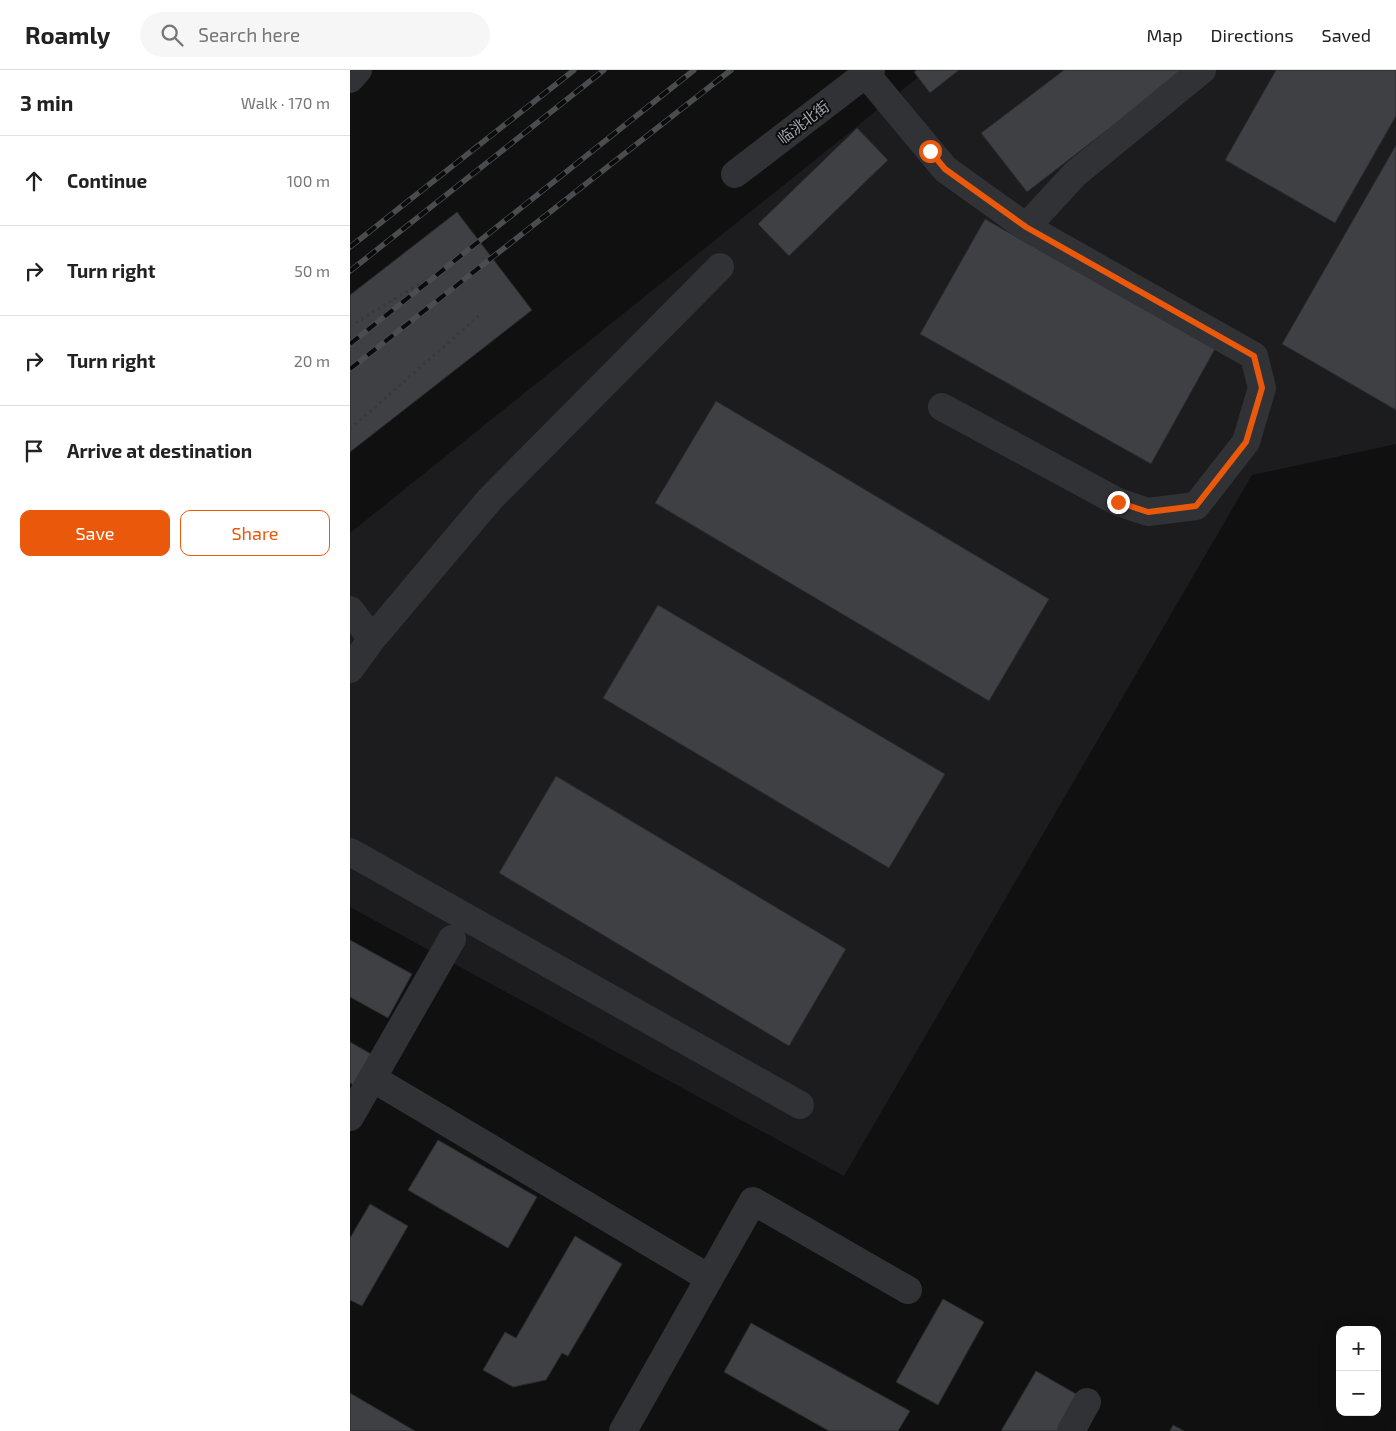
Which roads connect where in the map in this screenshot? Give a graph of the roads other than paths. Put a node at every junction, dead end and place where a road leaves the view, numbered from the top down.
1 (358, 70) edge
2 (1202, 70) edge
3 (869, 72) edge
4 (350, 79) edge
5 (735, 174) dead end
6 (1026, 227) junction
7 (720, 267) dead end
8 (942, 407) dead end
9 (350, 610) edge
10 (372, 639) junction
11 (350, 669) edge
12 (350, 852) edge
13 (452, 939) dead end
14 (372, 1078) junction
15 (800, 1105) dead end
16 (350, 1117) edge
17 (709, 1278) junction
18 (908, 1290) dead end
19 (1087, 1402) dead end
20 (623, 1431) edge
21 (1071, 1431) edge

1 - 4 street
2 - 6 street
3 - 5 street, 临洮北街
3 - 6 street
6 - 8 street
7 - 10 street
9 - 10 street
10 - 11 street
12 - 15 street
13 - 14 street
14 - 16 street
14 - 17 street
17 - 18 street
17 - 20 street
19 - 21 street

